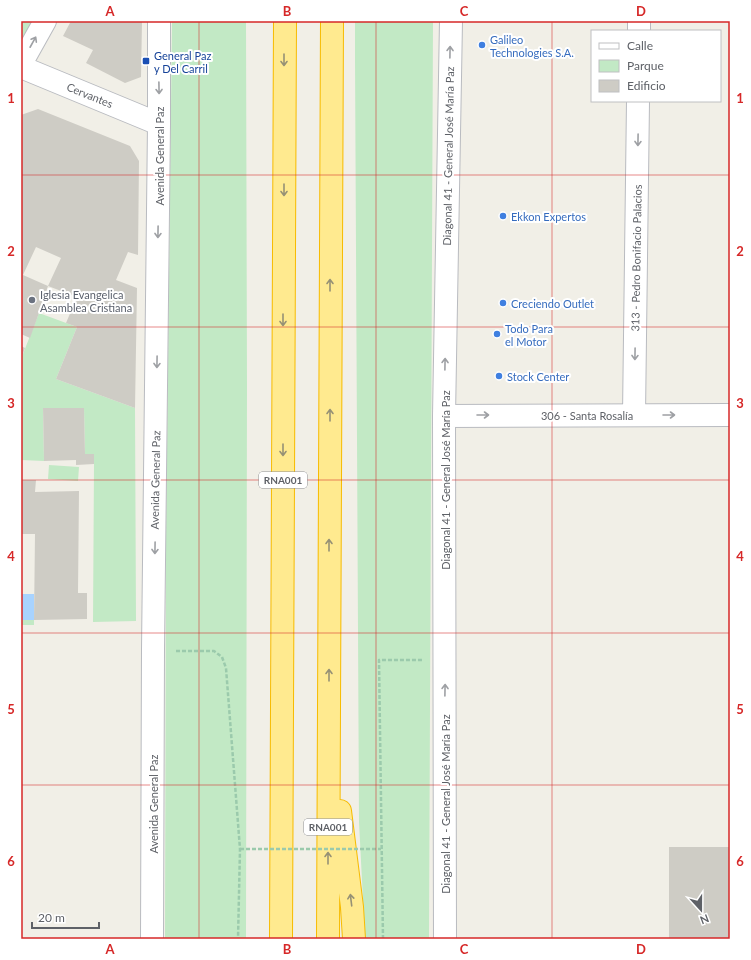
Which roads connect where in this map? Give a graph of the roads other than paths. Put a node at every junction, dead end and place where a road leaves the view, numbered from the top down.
1 (45, 21) edge
2 (159, 21) edge
3 (284, 21) edge
4 (332, 21) edge
5 (451, 21) edge
6 (21, 65) edge
7 (638, 102) edge
8 (160, 124) junction
9 (634, 415) junction
10 (730, 415) edge
11 (444, 416) junction
12 (329, 714) junction
13 (152, 939) edge
14 (281, 939) edge
15 (328, 939) edge
16 (354, 939) edge
17 (445, 939) edge

6 -> 1 street
2 -> 8 street, Avenida General Paz
3 -> 14 highway, RNA001
12 -> 4 highway, RNA001
11 -> 5 street, Diagonal 41 - General José María Paz
6 - 8 street, Cervantes
7 -> 9 street, 313 - Pedro Bonifacio Palacios
8 -> 13 street, Avenida General Paz
9 -> 10 street, 306 - Santa Rosalía
11 -> 9 street, 306 - Santa Rosalía
17 -> 11 street, Diagonal 41 - General José María Paz
15 -> 12 highway, RNA001
16 -> 12 highway

